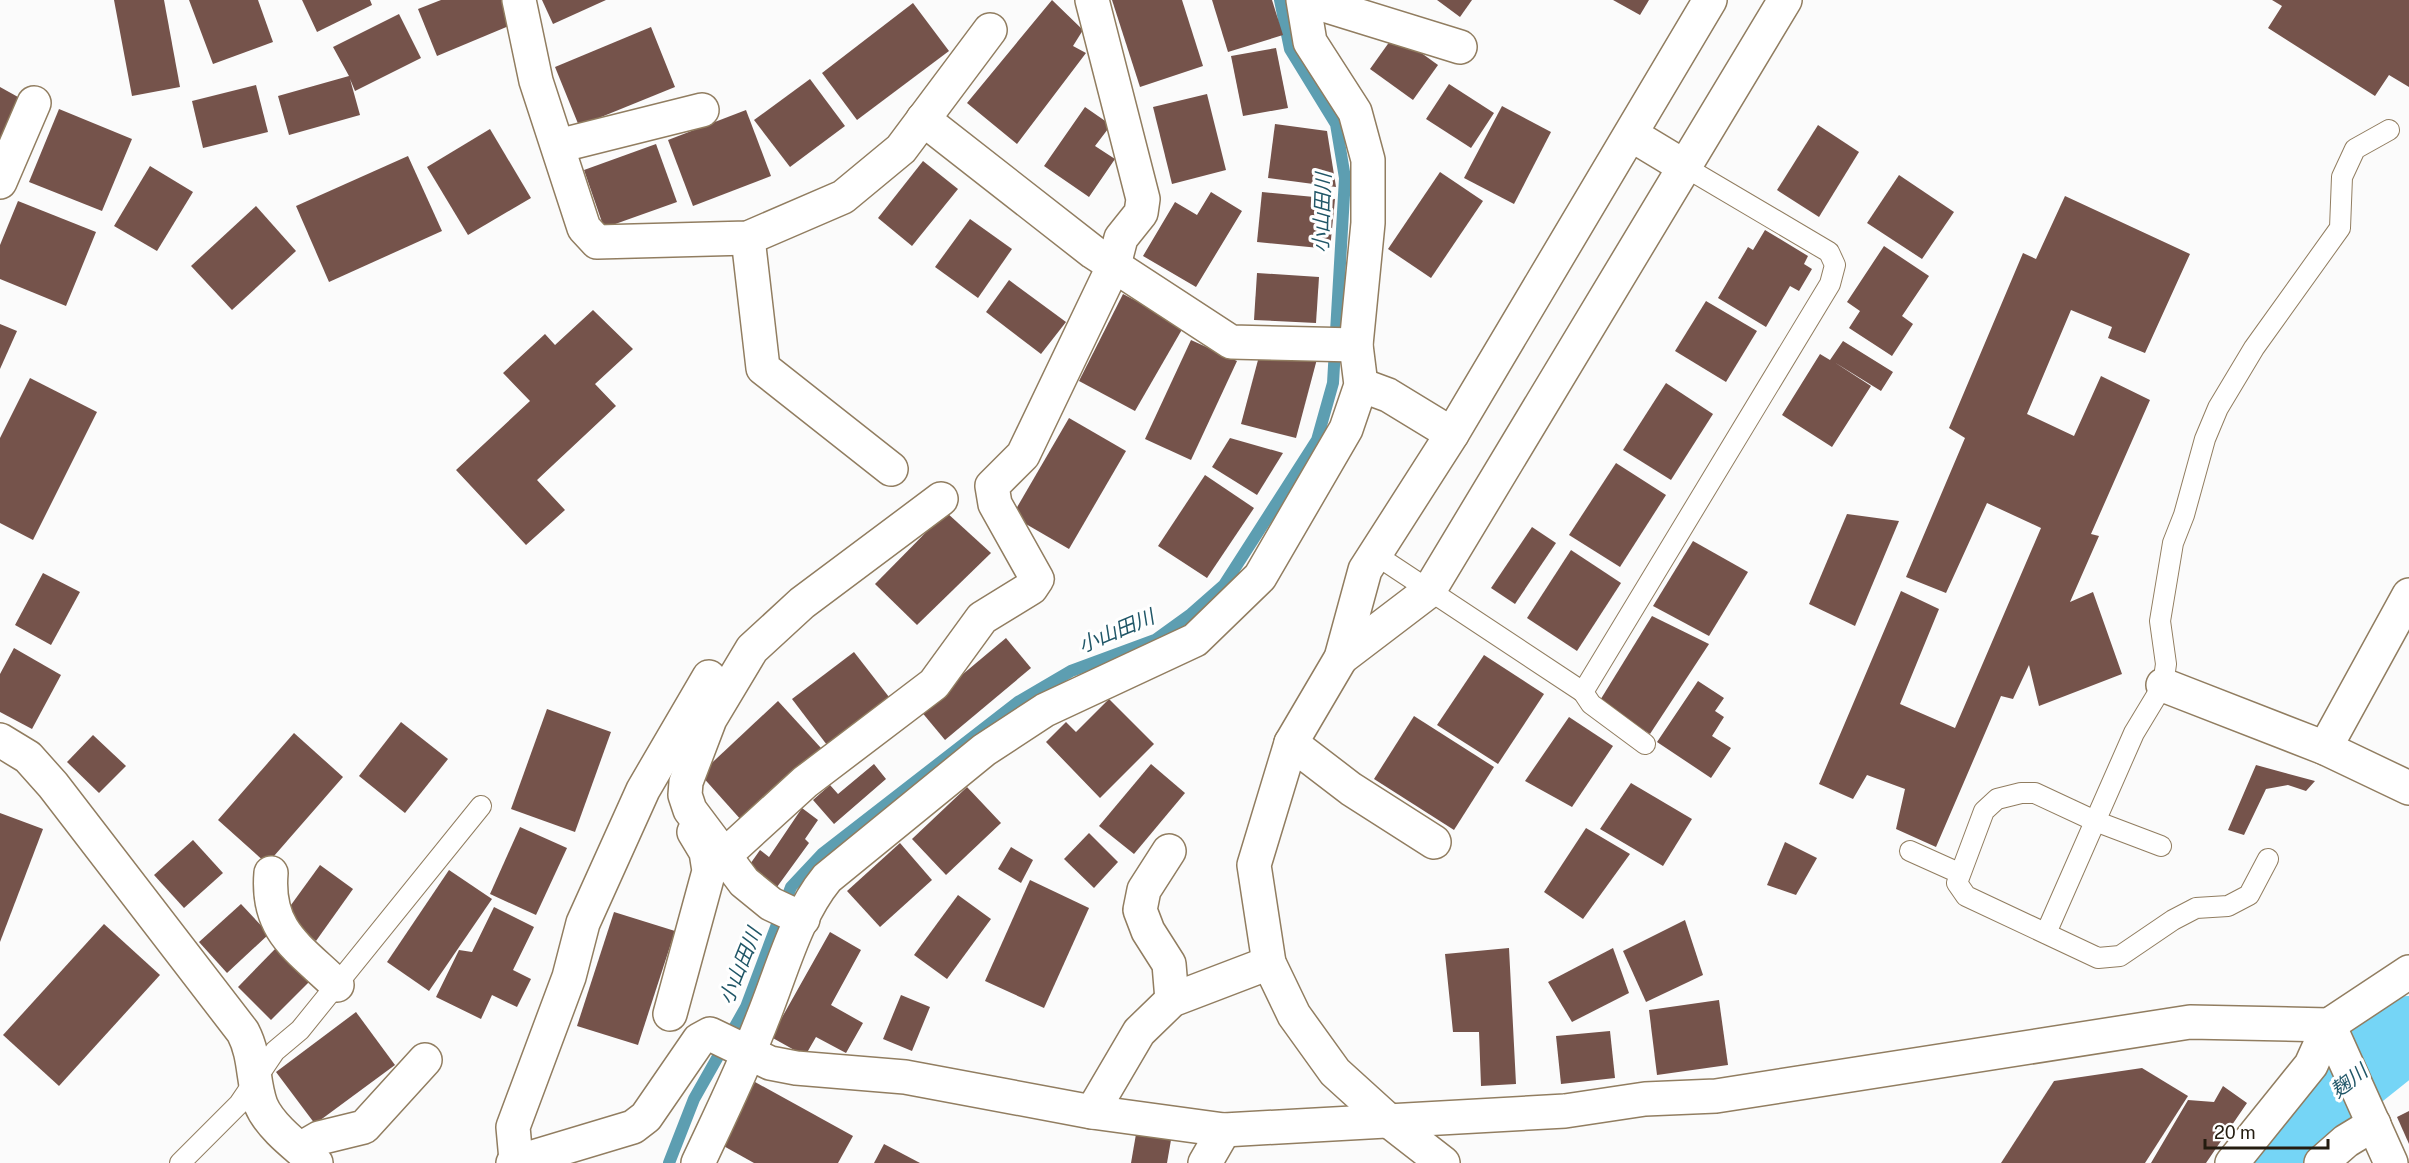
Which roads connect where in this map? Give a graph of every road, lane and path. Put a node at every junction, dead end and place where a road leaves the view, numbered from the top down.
1 (519, 0) edge
2 (1092, 0) edge
3 (1303, 0) edge
4 (1308, 0) edge
5 (1710, 0) edge
6 (1785, 0) edge
7 (990, 30) dead end
8 (1460, 47) dead end
9 (34, 103) dead end
10 (702, 110) dead end
11 (923, 119) junction
12 (2389, 130) dead end
13 (1632, 135) junction
14 (558, 146) junction
15 (1685, 167) junction
16 (0, 183) edge
17 (748, 238) junction
18 (1114, 265) junction
19 (1343, 345) junction
20 (1362, 385) junction
21 (1452, 434) junction
22 (891, 469) dead end
23 (940, 499) dead end
24 (1376, 555) junction
25 (1430, 591) junction
26 (2409, 595) edge
27 (729, 643) dead end
28 (1341, 658) junction
29 (2163, 685) junction
30 (1583, 693) junction
31 (0, 740) edge
32 (1291, 743) junction
33 (1645, 744) dead end
34 (2325, 748) junction
35 (2409, 788) edge
36 (481, 806) dead end
37 (690, 810) junction
38 (2095, 821) junction
39 (1434, 842) dead end
40 (2161, 846) dead end
41 (1169, 851) dead end
42 (1911, 851) dead end
43 (725, 855) junction
44 (2268, 859) dead end
45 (271, 873) dead end
46 (1959, 873) junction
47 (788, 912) junction
48 (2046, 933) junction
49 (1269, 963) junction
50 (2409, 972) edge
51 (337, 985) junction
52 (1172, 1000) junction
53 (670, 1014) dead end
54 (2334, 1038) junction
55 (744, 1052) junction
56 (425, 1060) dead end
57 (256, 1076) junction
58 (1092, 1112) junction
59 (2369, 1114) junction
60 (1389, 1121) junction
61 (1224, 1130) junction
62 (308, 1156) edge
63 (515, 1162) edge
64 (180, 1163) edge
65 (698, 1163) edge
66 (1205, 1163) edge
67 (1443, 1163) edge
68 (2232, 1163) edge
69 (2321, 1163) edge
70 (2391, 1163) edge

1 - 14 street
2 - 18 street
3 - 19 street
4 - 8 street
5 - 13 street
6 - 15 street
7 - 11 street
9 - 16 street
10 - 14 street
11 - 17 street
11 - 18 street
12 - 29 lane
13 - 15 street
13 - 21 street
14 - 17 street
15 - 25 street
15 - 30 lane
17 - 22 street
18 - 19 street
18 - 43 street
19 - 20 street
20 - 21 street
20 - 47 street
21 - 24 street
23 - 37 street
24 - 25 lane
24 - 28 street
25 - 28 street
25 - 30 lane
26 - 34 street
27 - 63 street
28 - 32 street
29 - 34 street
29 - 38 lane
30 - 33 lane
31 - 57 street
32 - 39 street
32 - 49 street
34 - 35 street
36 - 51 lane
37 - 43 street
37 - 53 street
38 - 40 lane
38 - 46 lane
38 - 48 lane
41 - 52 street
42 - 46 lane
43 - 47 street
44 - 48 lane
45 - 51 street
46 - 48 lane
47 - 55 street
49 - 52 street
49 - 60 street
50 - 54 street
51 - 57 lane
52 - 58 street
54 - 59 street
54 - 60 street
54 - 68 street
55 - 58 street
55 - 63 street
55 - 65 street
56 - 62 street
57 - 62 street
57 - 64 lane
58 - 61 street
59 - 69 street
59 - 70 street
60 - 61 street
60 - 67 street
61 - 66 street

